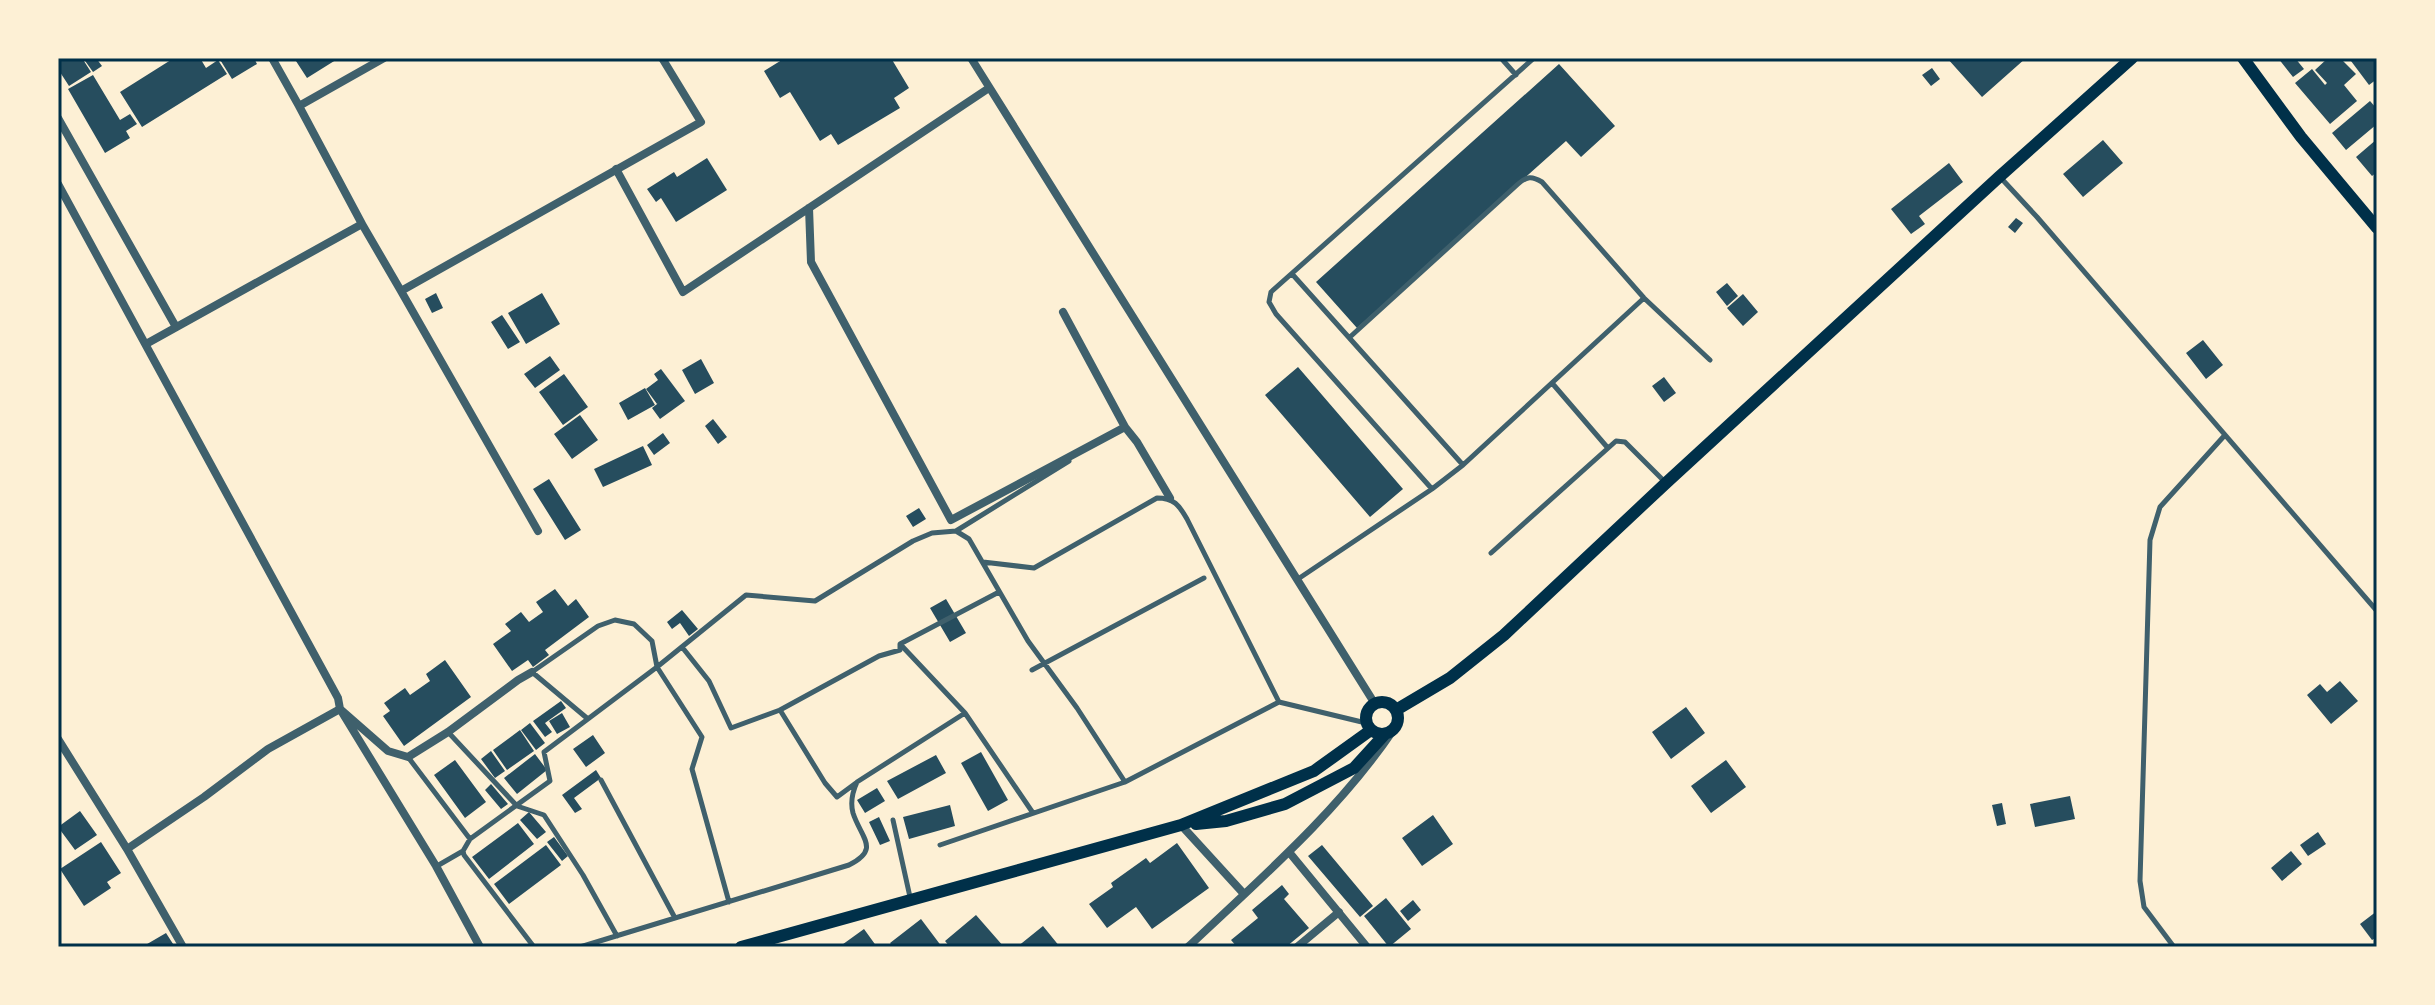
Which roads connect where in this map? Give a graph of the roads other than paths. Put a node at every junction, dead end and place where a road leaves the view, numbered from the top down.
1 (272, 58) edge
2 (384, 58) edge
3 (662, 58) edge
4 (971, 58) edge
5 (1501, 58) edge
6 (1534, 58) edge
7 (2132, 58) edge
8 (2243, 58) edge
9 (1516, 75) junction
10 (989, 88) junction
11 (299, 106) junction
12 (58, 118) edge
13 (616, 169) junction
14 (1999, 177) junction
15 (58, 184) edge
16 (809, 208) junction
17 (362, 224) junction
18 (2377, 228) edge
19 (1293, 275) junction
20 (401, 291) junction
21 (1644, 298) junction
22 (1063, 312) dead end
23 (176, 327) junction
24 (1350, 337) junction
25 (146, 344) junction
26 (1710, 360) dead end
27 (1552, 383) junction
28 (1125, 427) junction
29 (2225, 435) junction
30 (1607, 447) junction
31 (1463, 465) junction
32 (1666, 483) junction
33 (1432, 489) junction
34 (1170, 498) junction
35 (538, 531) dead end
36 (956, 531) junction
37 (1491, 553) dead end
38 (982, 562) junction
39 (1204, 578) dead end
40 (1297, 579) junction
41 (1000, 591) junction
42 (2377, 611) edge
43 (900, 644) junction
44 (682, 647) junction
45 (1044, 662) junction
46 (657, 667) junction
47 (1032, 670) dead end
48 (532, 672) junction
49 (1279, 702) junction
50 (1375, 704) junction
51 (340, 709) junction
52 (780, 710) junction
53 (1396, 710) junction
54 (965, 713) junction
55 (588, 719) junction
56 (1368, 727) junction
57 (448, 732) junction
58 (1389, 732) junction
59 (58, 739) edge
60 (408, 757) junction
61 (601, 780) dead end
62 (857, 782) junction
63 (1125, 782) junction
64 (517, 806) junction
65 (1033, 813) junction
66 (893, 820) dead end
67 (1181, 825) junction
68 (470, 839) junction
69 (940, 845) dead end
70 (127, 849) junction
71 (463, 851) junction
72 (1289, 852) junction
73 (436, 866) junction
74 (1244, 894) junction
75 (911, 899) junction
76 (729, 902) junction
77 (1339, 912) junction
78 (675, 918) junction
79 (617, 936) junction
80 (183, 947) edge
81 (480, 947) edge
82 (533, 947) edge
83 (580, 947) edge
84 (741, 947) edge
85 (1188, 947) edge
86 (1297, 947) edge
87 (1367, 947) edge
88 (2174, 947) edge

1 - 11 street
2 - 11 street
3 - 13 street
4 - 10 street
5 - 9 lane
6 - 9 lane
7 - 14 main road
8 - 18 main road
9 - 19 lane
10 - 16 street
10 - 40 street
11 - 17 street
12 - 23 street
13 - 16 street
13 - 20 street
14 - 29 lane
14 - 32 main road
15 - 25 street
16 - 28 street
17 - 20 street
17 - 23 street
19 - 24 lane
19 - 33 lane
20 - 35 street
21 - 24 lane
21 - 26 lane
21 - 27 lane
22 - 28 street
23 - 25 street
24 - 31 lane
25 - 51 street
27 - 30 lane
27 - 31 lane
28 - 34 street
28 - 36 lane
29 - 42 lane
29 - 88 lane
30 - 32 lane
30 - 37 lane
31 - 33 lane
32 - 53 main road
33 - 40 lane
34 - 38 lane
34 - 49 lane
36 - 38 lane
36 - 44 lane
38 - 41 lane
39 - 45 lane
40 - 50 street
41 - 43 lane
41 - 45 lane
43 - 52 lane
43 - 54 lane
44 - 46 lane
44 - 52 lane
45 - 47 lane
45 - 63 lane
46 - 48 lane
46 - 55 lane
46 - 76 lane
48 - 55 lane
48 - 57 street
49 - 56 lane
49 - 63 lane
50 - 53 main road
50 - 56 main road
51 - 60 street
51 - 70 street
51 - 73 street
52 - 62 lane
53 - 58 main road
54 - 62 lane
54 - 65 lane
55 - 64 lane
56 - 58 main road
56 - 67 main road
57 - 60 street
57 - 64 lane
58 - 67 main road
58 - 72 street
59 - 70 street
60 - 68 lane
61 - 78 lane
62 - 76 lane
63 - 65 lane
64 - 68 lane
64 - 79 lane
65 - 69 lane
66 - 75 lane
67 - 74 street
67 - 75 main road
68 - 71 lane
70 - 80 street
71 - 73 lane
71 - 82 lane
72 - 74 street
72 - 77 street
73 - 81 street
74 - 85 street
75 - 84 main road
76 - 78 lane
77 - 86 street
77 - 87 street
78 - 79 lane
79 - 83 lane

